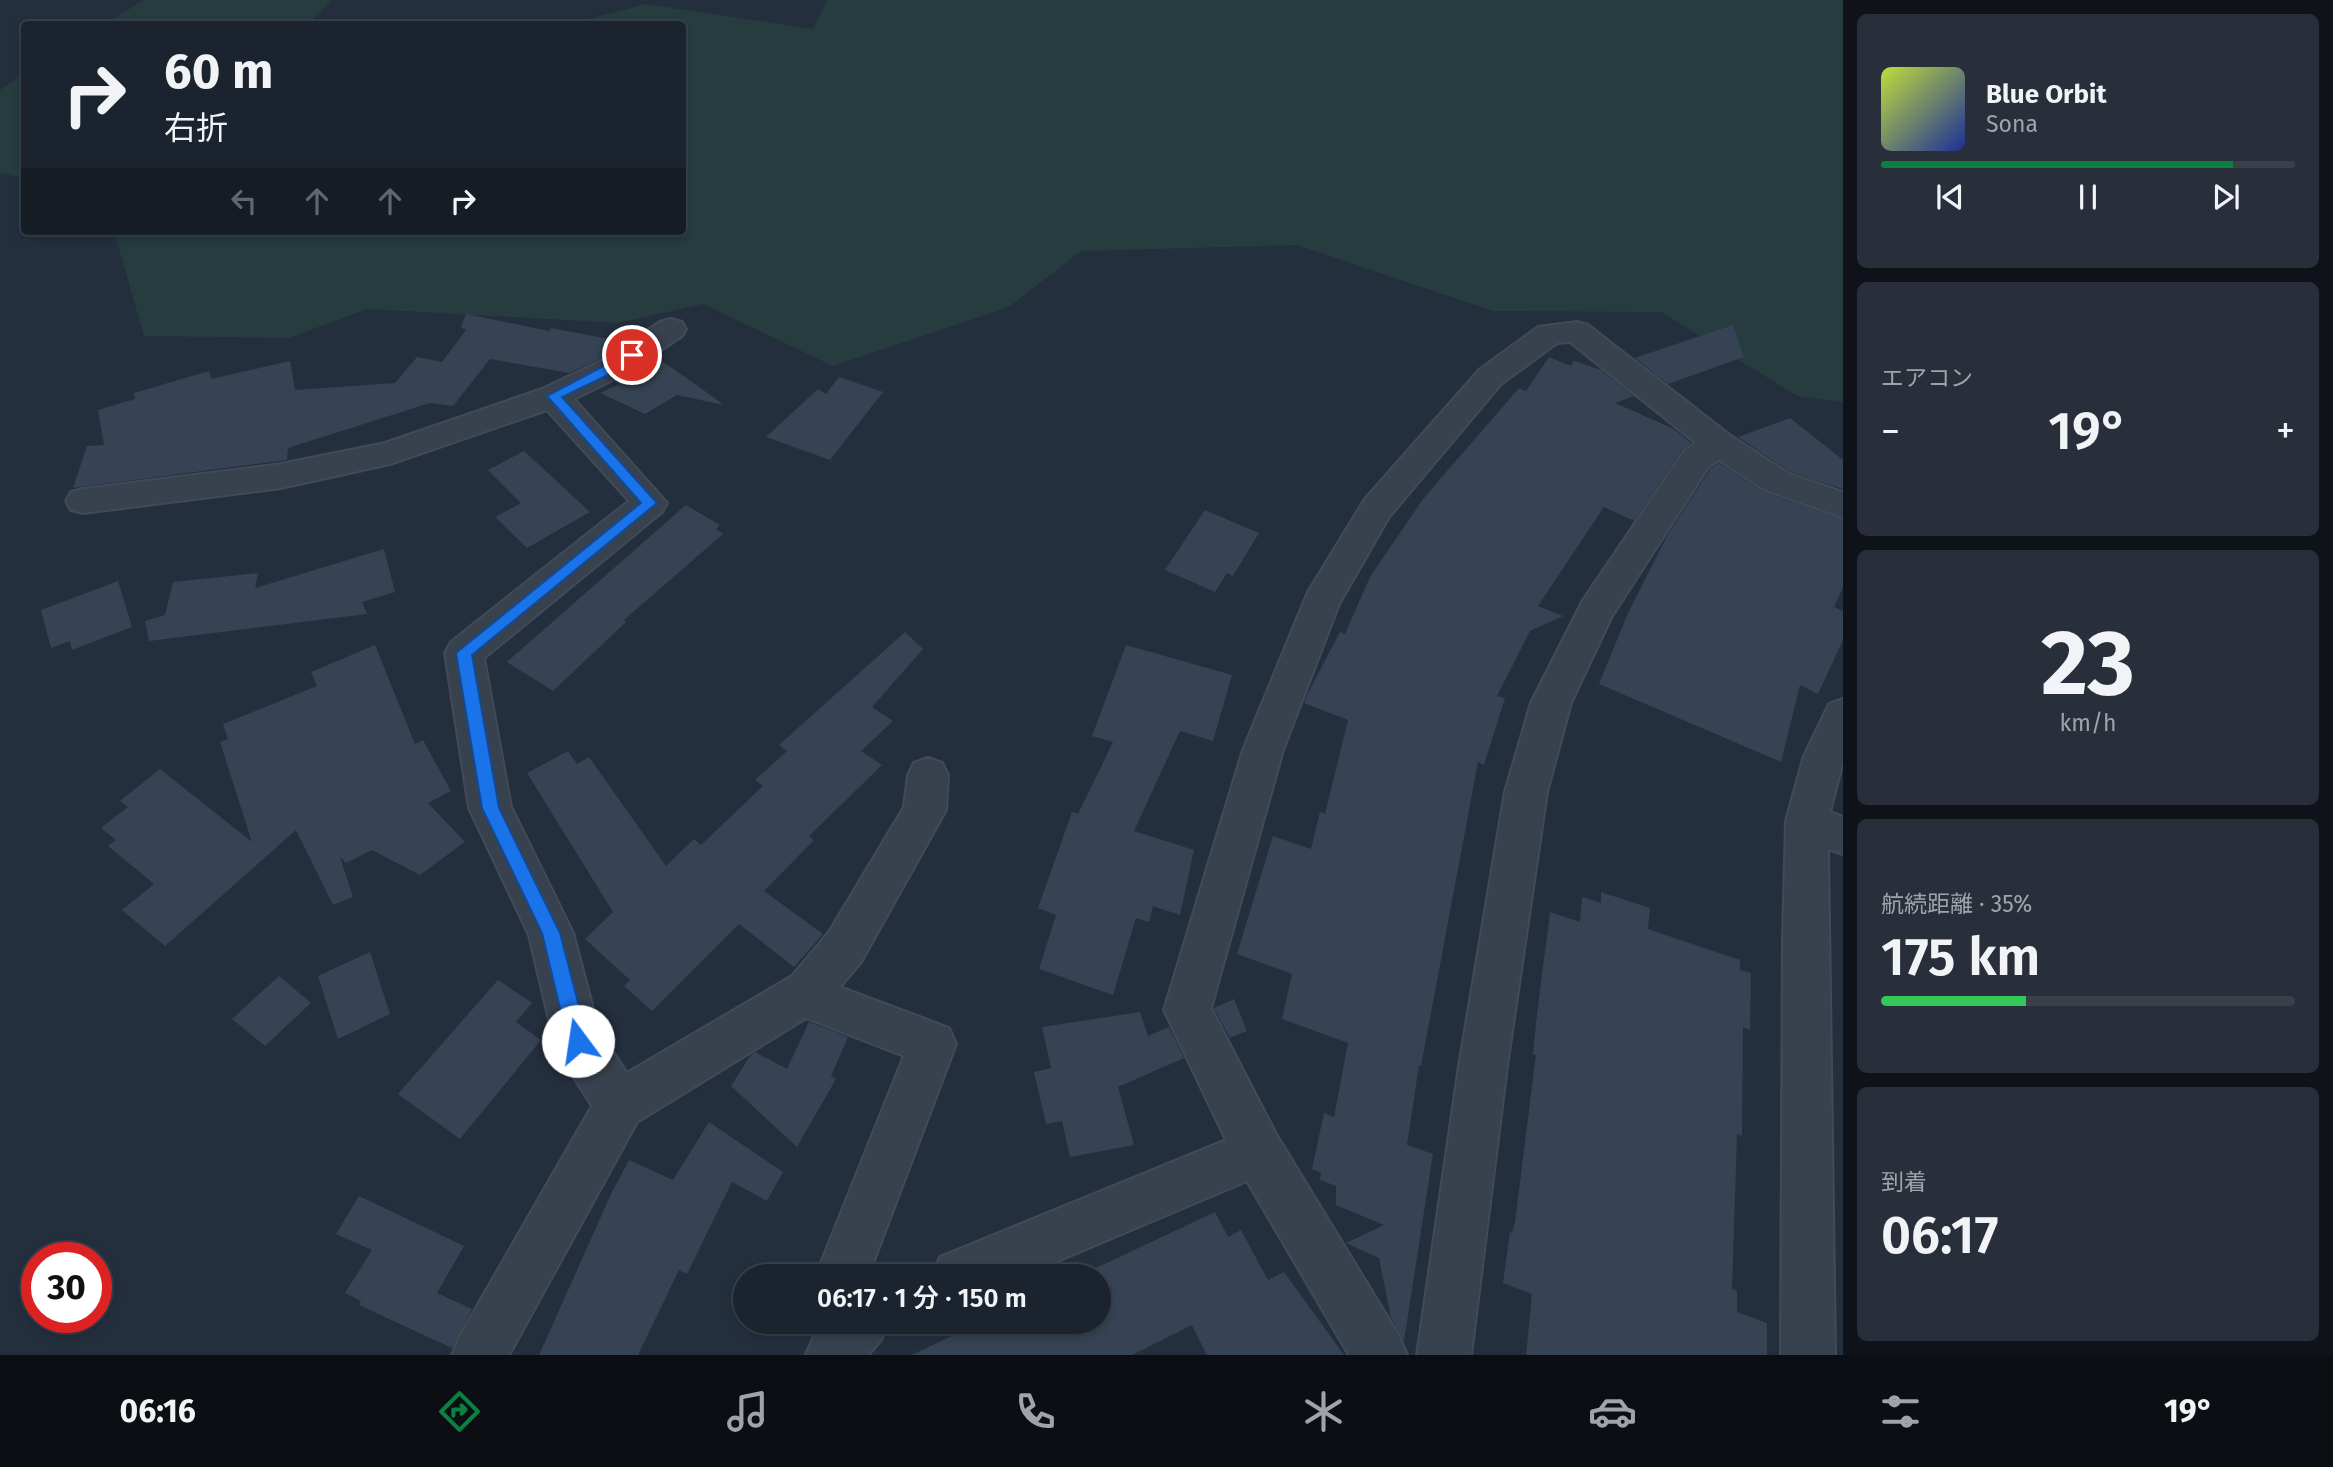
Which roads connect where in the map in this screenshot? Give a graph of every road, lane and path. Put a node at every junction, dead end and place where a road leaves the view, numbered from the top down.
1 (671, 329) dead end
2 (553, 396) junction
3 (1720, 444) junction
4 (83, 501) dead end
5 (1843, 505) edge
6 (1843, 715) edge
7 (928, 775) dead end
8 (1825, 829) edge
9 (808, 991) junction
10 (620, 1105) junction
11 (1258, 1152) junction
12 (847, 1264) edge
13 (988, 1264) edge
14 (851, 1334) edge
15 (479, 1355) edge
16 (833, 1355) edge
17 (1380, 1355) edge
18 (1444, 1355) edge
19 (1808, 1355) edge

1 - 2 street
2 - 4 street
2 - 10 street
3 - 5 street
3 - 11 street
3 - 18 street
6 - 8 street
7 - 9 street
8 - 19 street
9 - 10 street
9 - 12 street
10 - 15 street
11 - 13 street
11 - 17 street
14 - 16 street

